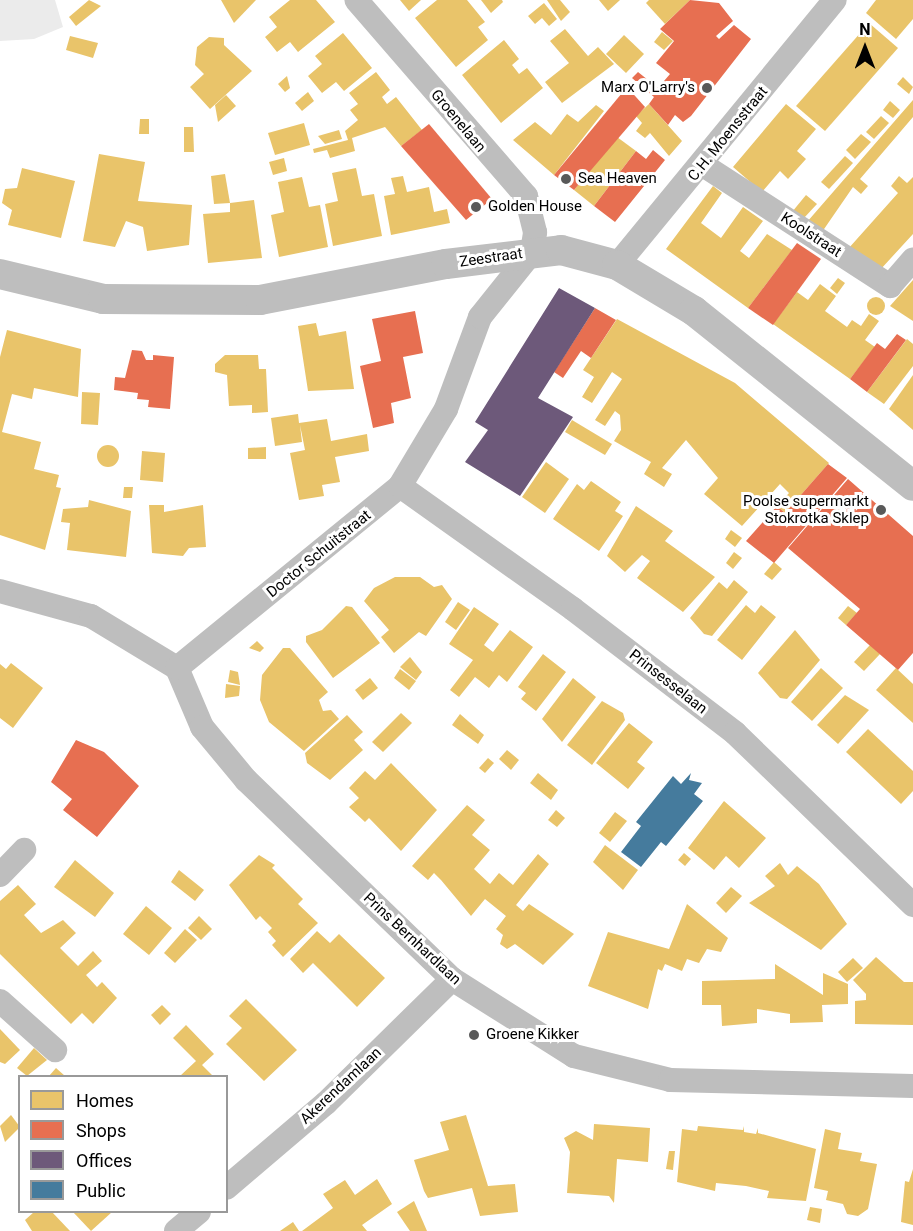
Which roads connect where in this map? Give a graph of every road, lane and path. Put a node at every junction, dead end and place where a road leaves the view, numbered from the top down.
1 (356, 0) edge
2 (832, 2) edge
3 (703, 165) junction
4 (532, 252) junction
5 (913, 260) edge
6 (617, 265) junction
7 (0, 274) edge
8 (400, 486) junction
9 (913, 486) edge
10 (0, 591) edge
11 (177, 668) junction
12 (24, 850) dead end
13 (0, 875) edge
14 (913, 905) edge
15 (452, 979) junction
16 (0, 1001) edge
17 (55, 1050) dead end
18 (913, 1086) edge
19 (228, 1186) edge
20 (197, 1213) edge
21 (176, 1231) edge

1 - 4 street, Groenelaan
2 - 3 street, C.H. Moensstraat
3 - 5 street, Koolstraat
3 - 6 street, C.H. Moensstraat
4 - 6 street, Zeestraat
4 - 7 street, Zeestraat
4 - 8 street, Doctor Schuitstraat
6 - 9 street, Zeestraat
8 - 11 street, Doctor Schuitstraat
8 - 14 street, Prinsesselaan
10 - 11 street
11 - 15 street, Prins Bernhardlaan
12 - 13 street
15 - 18 street, Prins Bernhardlaan
15 - 19 street, Akerendamlaan
16 - 17 street
20 - 21 street

